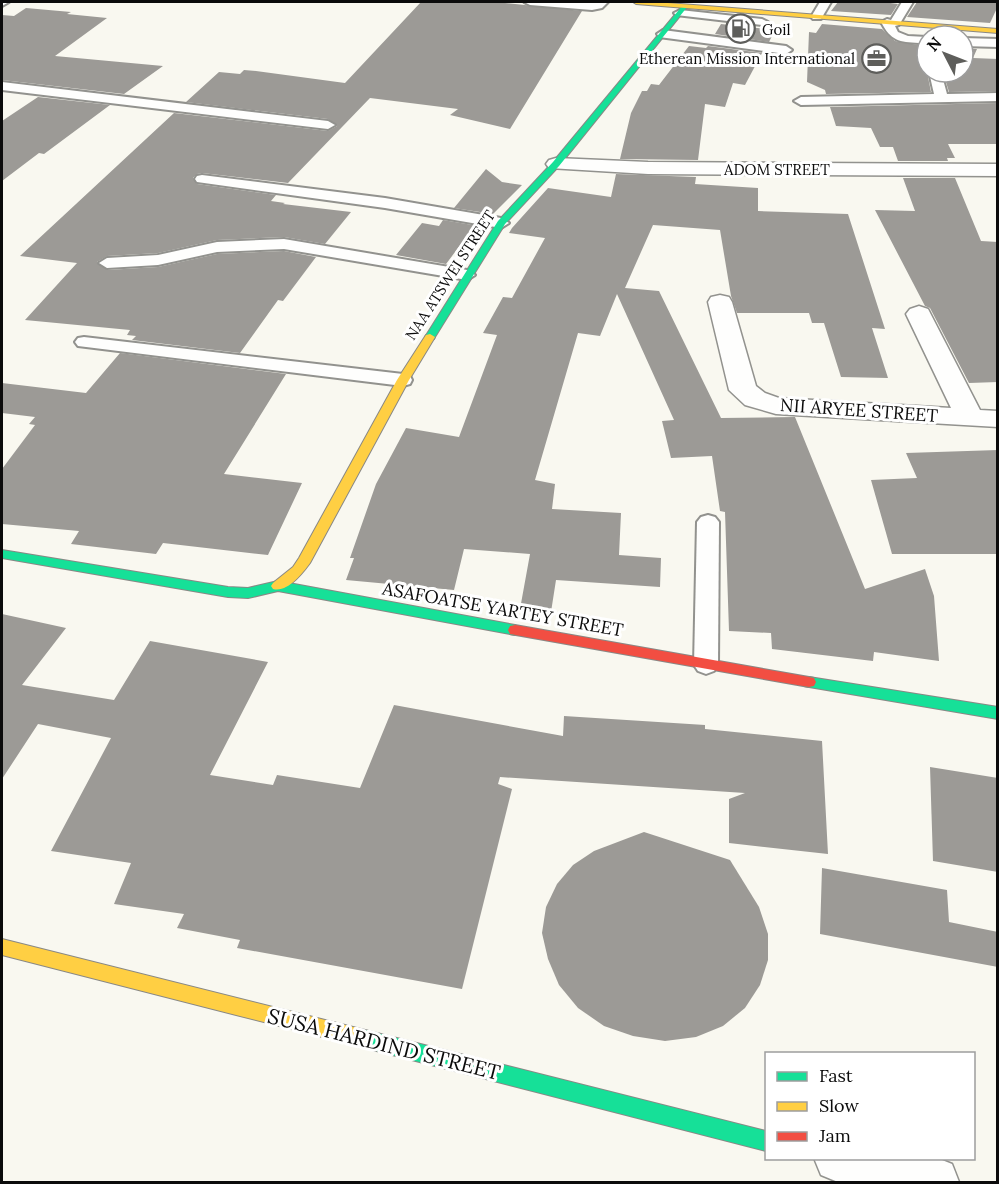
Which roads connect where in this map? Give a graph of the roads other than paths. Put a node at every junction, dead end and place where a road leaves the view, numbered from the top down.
1 (530, 2) edge
2 (602, 2) edge
3 (636, 2) edge
4 (825, 2) edge
5 (907, 2) edge
6 (684, 7) edge
7 (764, 17) junction
8 (817, 17) junction
9 (891, 22) junction
10 (998, 31) edge
11 (663, 34) junction
12 (915, 41) edge
13 (975, 43) edge
14 (998, 44) edge
15 (753, 45) junction
16 (786, 50) dead end
17 (938, 84) edge
18 (2, 87) edge
19 (998, 97) edge
20 (942, 99) junction
21 (801, 101) dead end
22 (328, 125) dead end
23 (556, 164) junction
24 (998, 170) edge
25 (202, 179) dead end
26 (501, 223) junction
27 (107, 263) dead end
28 (467, 275) junction
29 (720, 302) dead end
30 (919, 314) dead end
31 (84, 342) dead end
32 (403, 380) junction
33 (970, 417) junction
34 (998, 419) edge
35 (708, 522) dead end
36 (2, 554) edge
37 (278, 586) junction
38 (706, 664) junction
39 (998, 713) edge
40 (2, 947) edge
41 (765, 1141) edge
42 (846, 1160) edge
43 (934, 1182) edge

1 - 2 lane
3 - 6 street
4 - 8 lane
5 - 9 lane
6 - 7 street
6 - 11 street, NAA ATSWEI STREET
7 - 8 street
7 - 15 lane
8 - 9 street
9 - 10 street
9 - 12 lane
11 - 15 lane
11 - 23 street, NAA ATSWEI STREET
13 - 14 lane
15 - 16 lane
17 - 20 lane
18 - 22 lane
19 - 20 lane
20 - 21 lane
23 - 24 street, ADOM STREET
23 - 26 street, NAA ATSWEI STREET
25 - 26 lane
26 - 28 street, NAA ATSWEI STREET
27 - 28 lane
28 - 32 street, NAA ATSWEI STREET
29 - 33 street, NII ARYEE STREET
30 - 33 street
31 - 32 lane
32 - 37 street, NAA ATSWEI STREET
33 - 34 street, NII ARYEE STREET
35 - 38 lane
36 - 37 street, ASAFOATSE YARTEY STREET
37 - 38 street, ASAFOATSE YARTEY STREET
38 - 39 street, ASAFOATSE YARTEY STREET
40 - 41 street, SUSA HARDIND STREET
42 - 43 street

